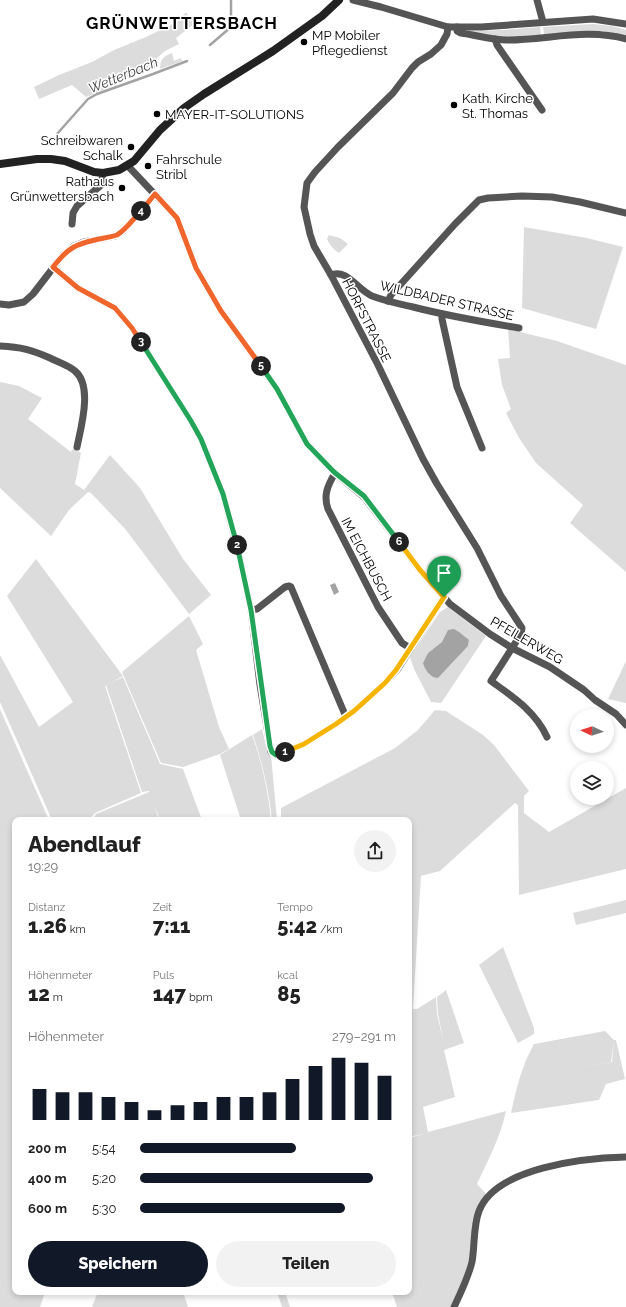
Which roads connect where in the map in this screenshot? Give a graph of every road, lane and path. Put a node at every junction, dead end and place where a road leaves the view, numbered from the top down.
1 (339, 0) edge
2 (352, 0) edge
3 (537, 0) edge
4 (542, 22) junction
5 (626, 24) edge
6 (448, 27) junction
7 (457, 27) junction
8 (495, 39) junction
9 (626, 39) edge
10 (542, 110) dead end
11 (0, 164) edge
12 (128, 166) junction
13 (103, 173) junction
14 (155, 194) junction
15 (626, 213) edge
16 (72, 224) dead end
17 (53, 267) junction
18 (331, 275) junction
19 (388, 301) junction
20 (0, 304) edge
21 (442, 314) junction
22 (519, 328) dead end
23 (0, 346) edge
24 (77, 447) dead end
25 (482, 448) dead end
26 (334, 472) junction
27 (444, 597) junction
28 (251, 610) junction
29 (410, 648) junction
30 (512, 648) junction
31 (346, 717) junction
32 (626, 725) edge
33 (547, 737) dead end
34 (626, 1157) edge
35 (454, 1307) edge

1 - 12 main road
2 - 6 street
3 - 4 street
4 - 5 street
4 - 7 street
6 - 7 street
6 - 18 street, HORFSTRASSE
7 - 8 street
8 - 9 street
8 - 10 street
11 - 13 main road
12 - 13 main road
12 - 14 street, PFEILERWEG
13 - 16 street
14 - 17 street
14 - 26 street, PFEILERWEG
15 - 19 street
17 - 20 street
17 - 28 street
18 - 19 street, WILDBADER STRASSE
18 - 30 street, HORFSTRASSE
19 - 21 street, WILDBADER STRASSE
21 - 22 street, WILDBADER STRASSE
21 - 25 street
23 - 24 street
26 - 27 street, PFEILERWEG
26 - 29 street, IM EICHBUSCH
27 - 29 street
27 - 30 street, PFEILERWEG
28 - 31 street
28 - 31 street
29 - 31 street
30 - 32 street, PFEILERWEG
30 - 33 street
34 - 35 street

